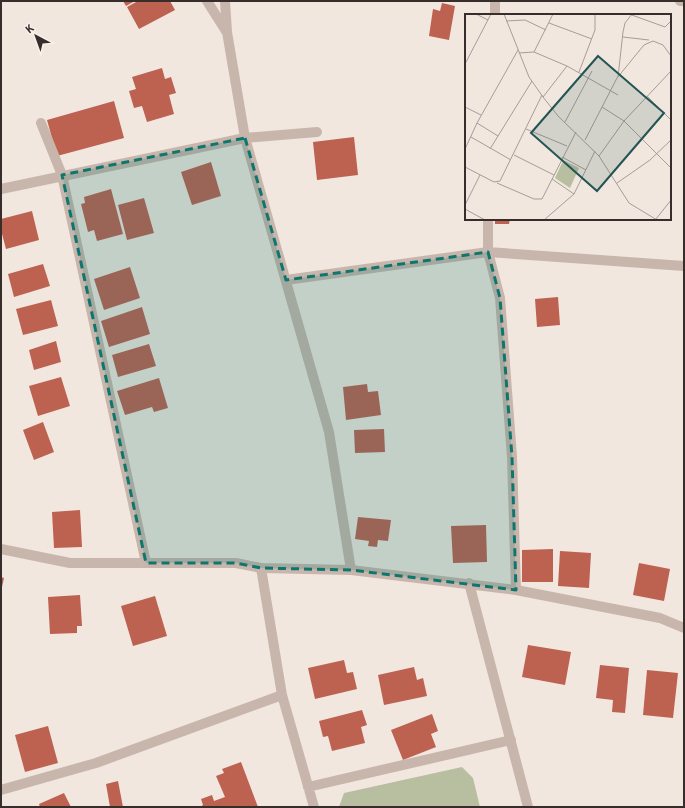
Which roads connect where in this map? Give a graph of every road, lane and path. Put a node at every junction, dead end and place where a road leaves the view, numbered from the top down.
1 (207, 1) edge
2 (225, 1) edge
3 (495, 1) edge
4 (680, 1) edge
5 (684, 1) edge
6 (495, 14) edge
7 (227, 32) junction
8 (41, 123) dead end
9 (317, 132) dead end
10 (246, 138) junction
11 (62, 175) junction
12 (1, 189) edge
13 (488, 220) edge
14 (488, 252) junction
15 (684, 266) edge
16 (286, 280) junction
17 (1, 549) edge
18 (146, 563) junction
19 (261, 568) junction
20 (351, 570) junction
21 (469, 583) junction
22 (516, 590) junction
23 (684, 628) edge
24 (282, 695) junction
25 (511, 740) junction
26 (308, 787) junction
27 (1, 790) edge
28 (314, 807) edge
29 (528, 807) edge

1 - 7 street
2 - 7 street
3 - 6 street
4 - 5 street
7 - 10 street
8 - 11 street
9 - 10 street
10 - 11 street
10 - 16 street
11 - 12 street
11 - 18 street
13 - 14 street
14 - 15 street
14 - 16 street
14 - 22 street
16 - 20 street
17 - 18 street
18 - 19 street
19 - 20 street
19 - 24 street
20 - 21 street
21 - 22 street
21 - 25 street
22 - 23 street
24 - 26 street
24 - 27 street
25 - 26 street
25 - 29 street
26 - 28 street

